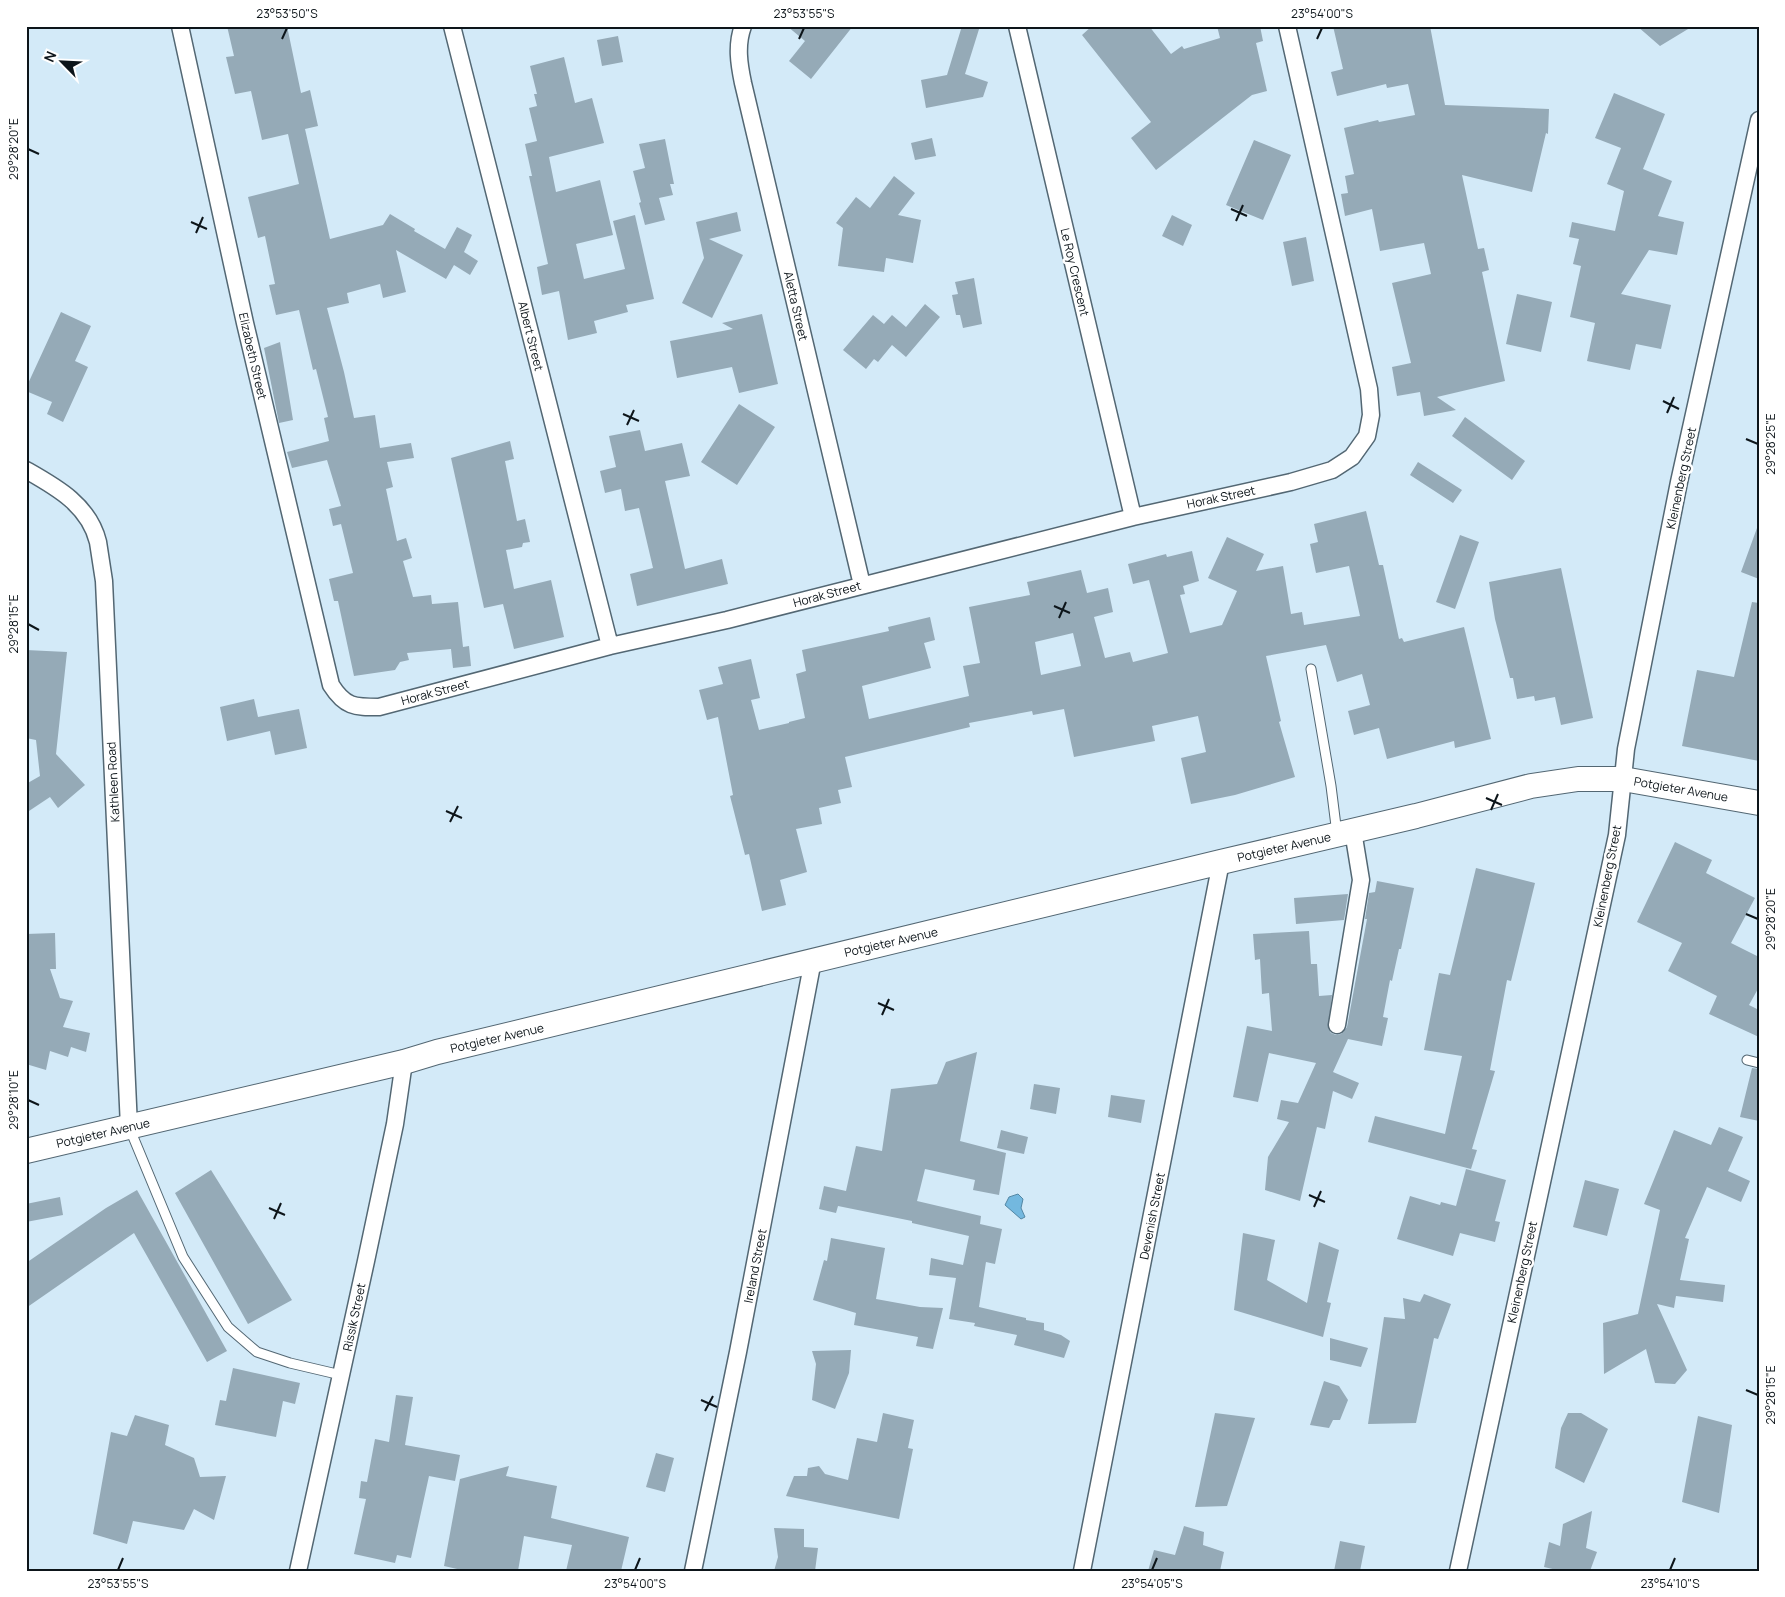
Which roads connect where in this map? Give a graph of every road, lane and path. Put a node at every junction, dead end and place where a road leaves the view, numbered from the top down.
1 (180, 26) edge
2 (452, 26) edge
3 (743, 26) edge
4 (1016, 26) edge
5 (1287, 26) edge
6 (1759, 120) edge
7 (26, 470) edge
8 (1133, 517) junction
9 (862, 585) junction
10 (610, 646) junction
11 (1311, 669) dead end
12 (331, 685) joint
13 (1623, 779) junction
14 (1759, 803) edge
15 (1345, 832) junction
16 (1221, 862) junction
17 (813, 960) junction
18 (1338, 1025) dead end
19 (1747, 1060) dead end
20 (404, 1062) junction
21 (1759, 1063) edge
22 (130, 1127) junction
23 (26, 1151) edge
24 (341, 1375) junction
25 (298, 1571) edge
26 (692, 1571) edge
27 (1082, 1571) edge
28 (1458, 1571) edge

1 - 12 street, Elizabeth Street
2 - 10 street, Albert Street
3 - 9 street, Aletta Street
4 - 8 street, Le Roy Crescent
5 - 8 street, Horak Street
6 - 13 street, Kleinenberg Street
7 - 22 street, Kathleen Road
8 - 9 street, Horak Street
9 - 10 street, Horak Street
10 - 12 street, Horak Street
11 - 15 lane
13 - 14 street, Potgieter Avenue
13 - 15 street, Potgieter Avenue
13 - 28 street, Kleinenberg Street
15 - 16 street, Potgieter Avenue
15 - 18 street
16 - 17 street, Potgieter Avenue
16 - 27 street, Devenish Street
17 - 20 street, Potgieter Avenue
17 - 26 street, Ireland Street
19 - 21 lane
20 - 22 street, Potgieter Avenue
20 - 24 street, Rissik Street
22 - 23 street, Potgieter Avenue
22 - 24 lane
24 - 25 street, Rissik Street

